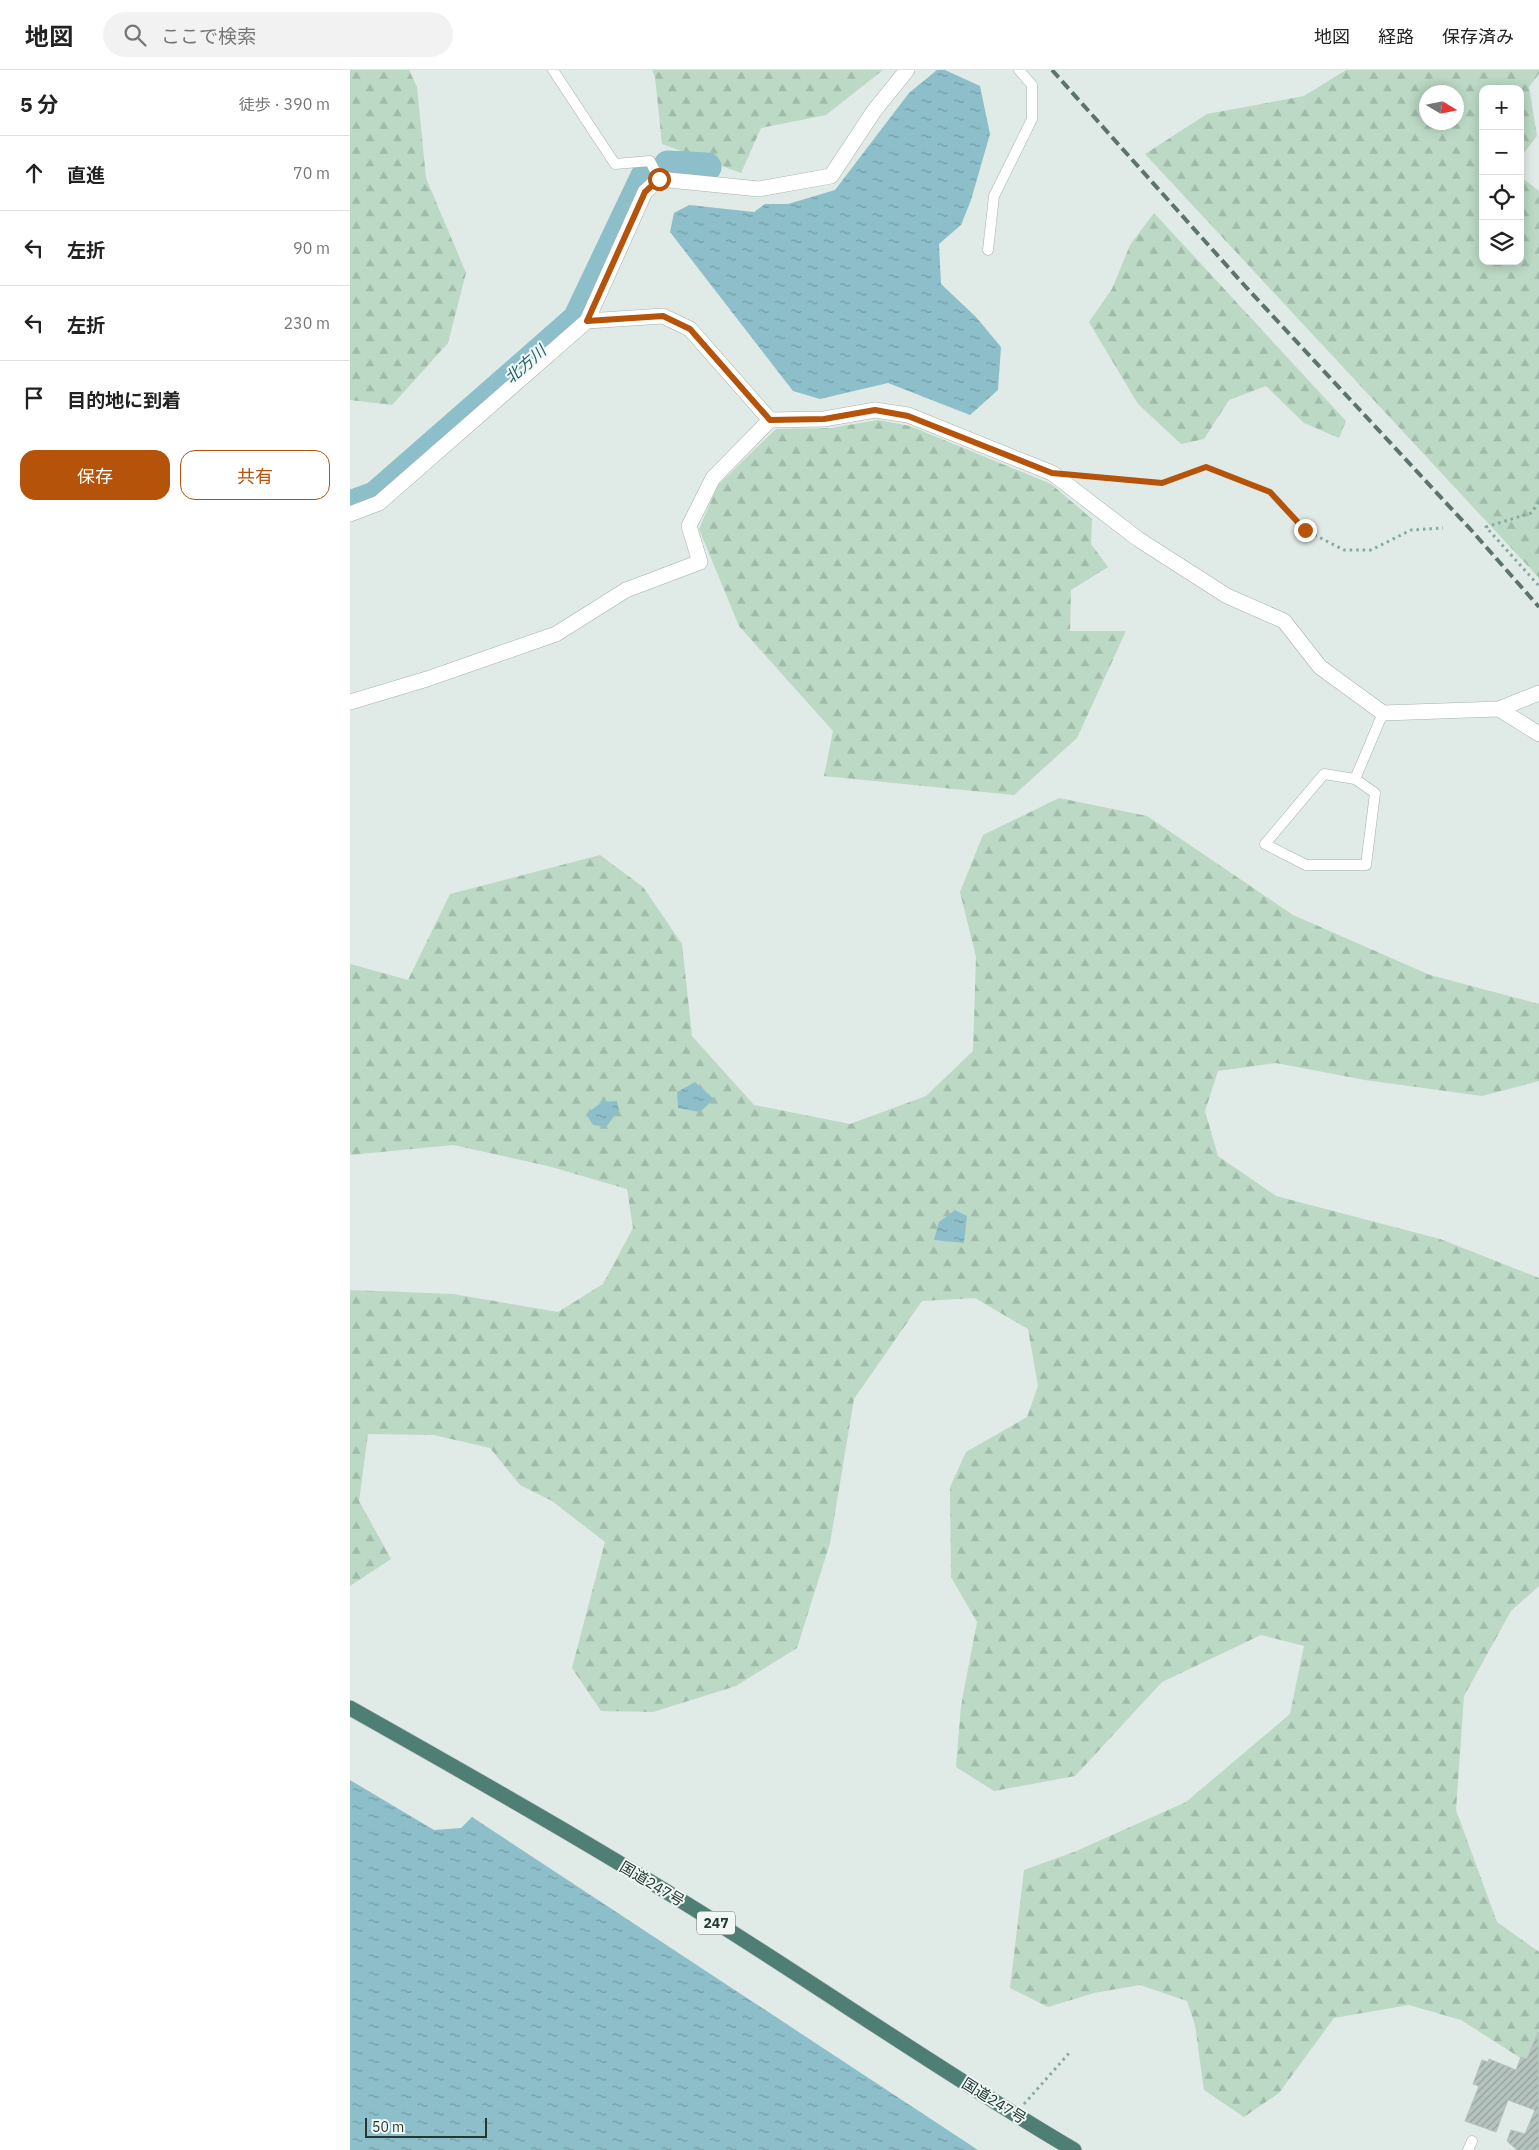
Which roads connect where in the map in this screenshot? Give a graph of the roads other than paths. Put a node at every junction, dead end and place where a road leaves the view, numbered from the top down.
1 (553, 70) edge
2 (907, 70) edge
3 (1019, 70) edge
4 (659, 179) junction
5 (988, 250) dead end
6 (587, 321) junction
7 (770, 420) junction
8 (350, 514) edge
9 (1539, 694) edge
10 (350, 702) edge
11 (1499, 709) junction
12 (1383, 712) junction
13 (1539, 734) edge
14 (1355, 780) junction
15 (350, 1708) edge
16 (1074, 2150) edge

1 - 4 lane
2 - 4 street
3 - 5 lane
4 - 6 street
6 - 7 street
6 - 8 street
7 - 10 street
7 - 12 street
9 - 11 street
11 - 12 street
11 - 13 street
12 - 14 lane
14 - 14 lane
15 - 16 highway, 国道247号 / 247

